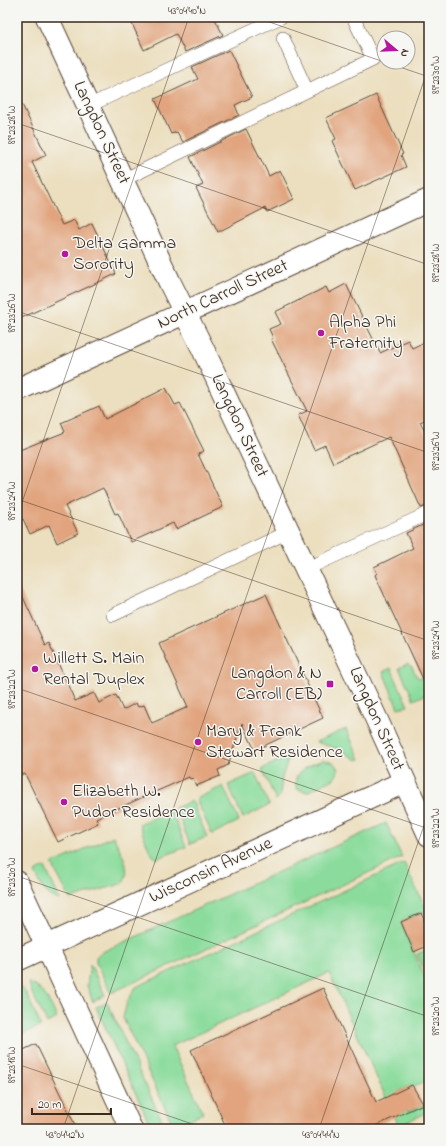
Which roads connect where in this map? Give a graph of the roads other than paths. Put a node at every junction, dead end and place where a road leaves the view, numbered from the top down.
1 (47, 17) edge
2 (281, 17) edge
3 (353, 17) edge
4 (283, 38) dead end
5 (308, 91) junction
6 (88, 106) junction
7 (123, 180) junction
8 (429, 200) edge
9 (186, 312) junction
10 (17, 390) edge
11 (429, 513) edge
12 (288, 532) junction
13 (306, 569) junction
14 (113, 615) dead end
15 (404, 782) junction
16 (429, 835) edge
17 (17, 882) edge
18 (47, 946) junction
19 (17, 960) edge
20 (131, 1129) edge

1 - 6 street, Langdon Street
2 - 6 lane
3 - 5 lane
4 - 5 lane
5 - 7 lane
6 - 7 street, Langdon Street
7 - 9 street, Langdon Street
8 - 9 street, North Carroll Street
9 - 10 street, North Carroll Street
9 - 12 street, Langdon Street
11 - 13 lane
12 - 13 street, Langdon Street
12 - 14 lane
13 - 15 street, Langdon Street
15 - 16 street, Langdon Street
15 - 18 street, Wisconsin Avenue
17 - 18 street
18 - 19 street, Wisconsin Avenue
18 - 20 street

